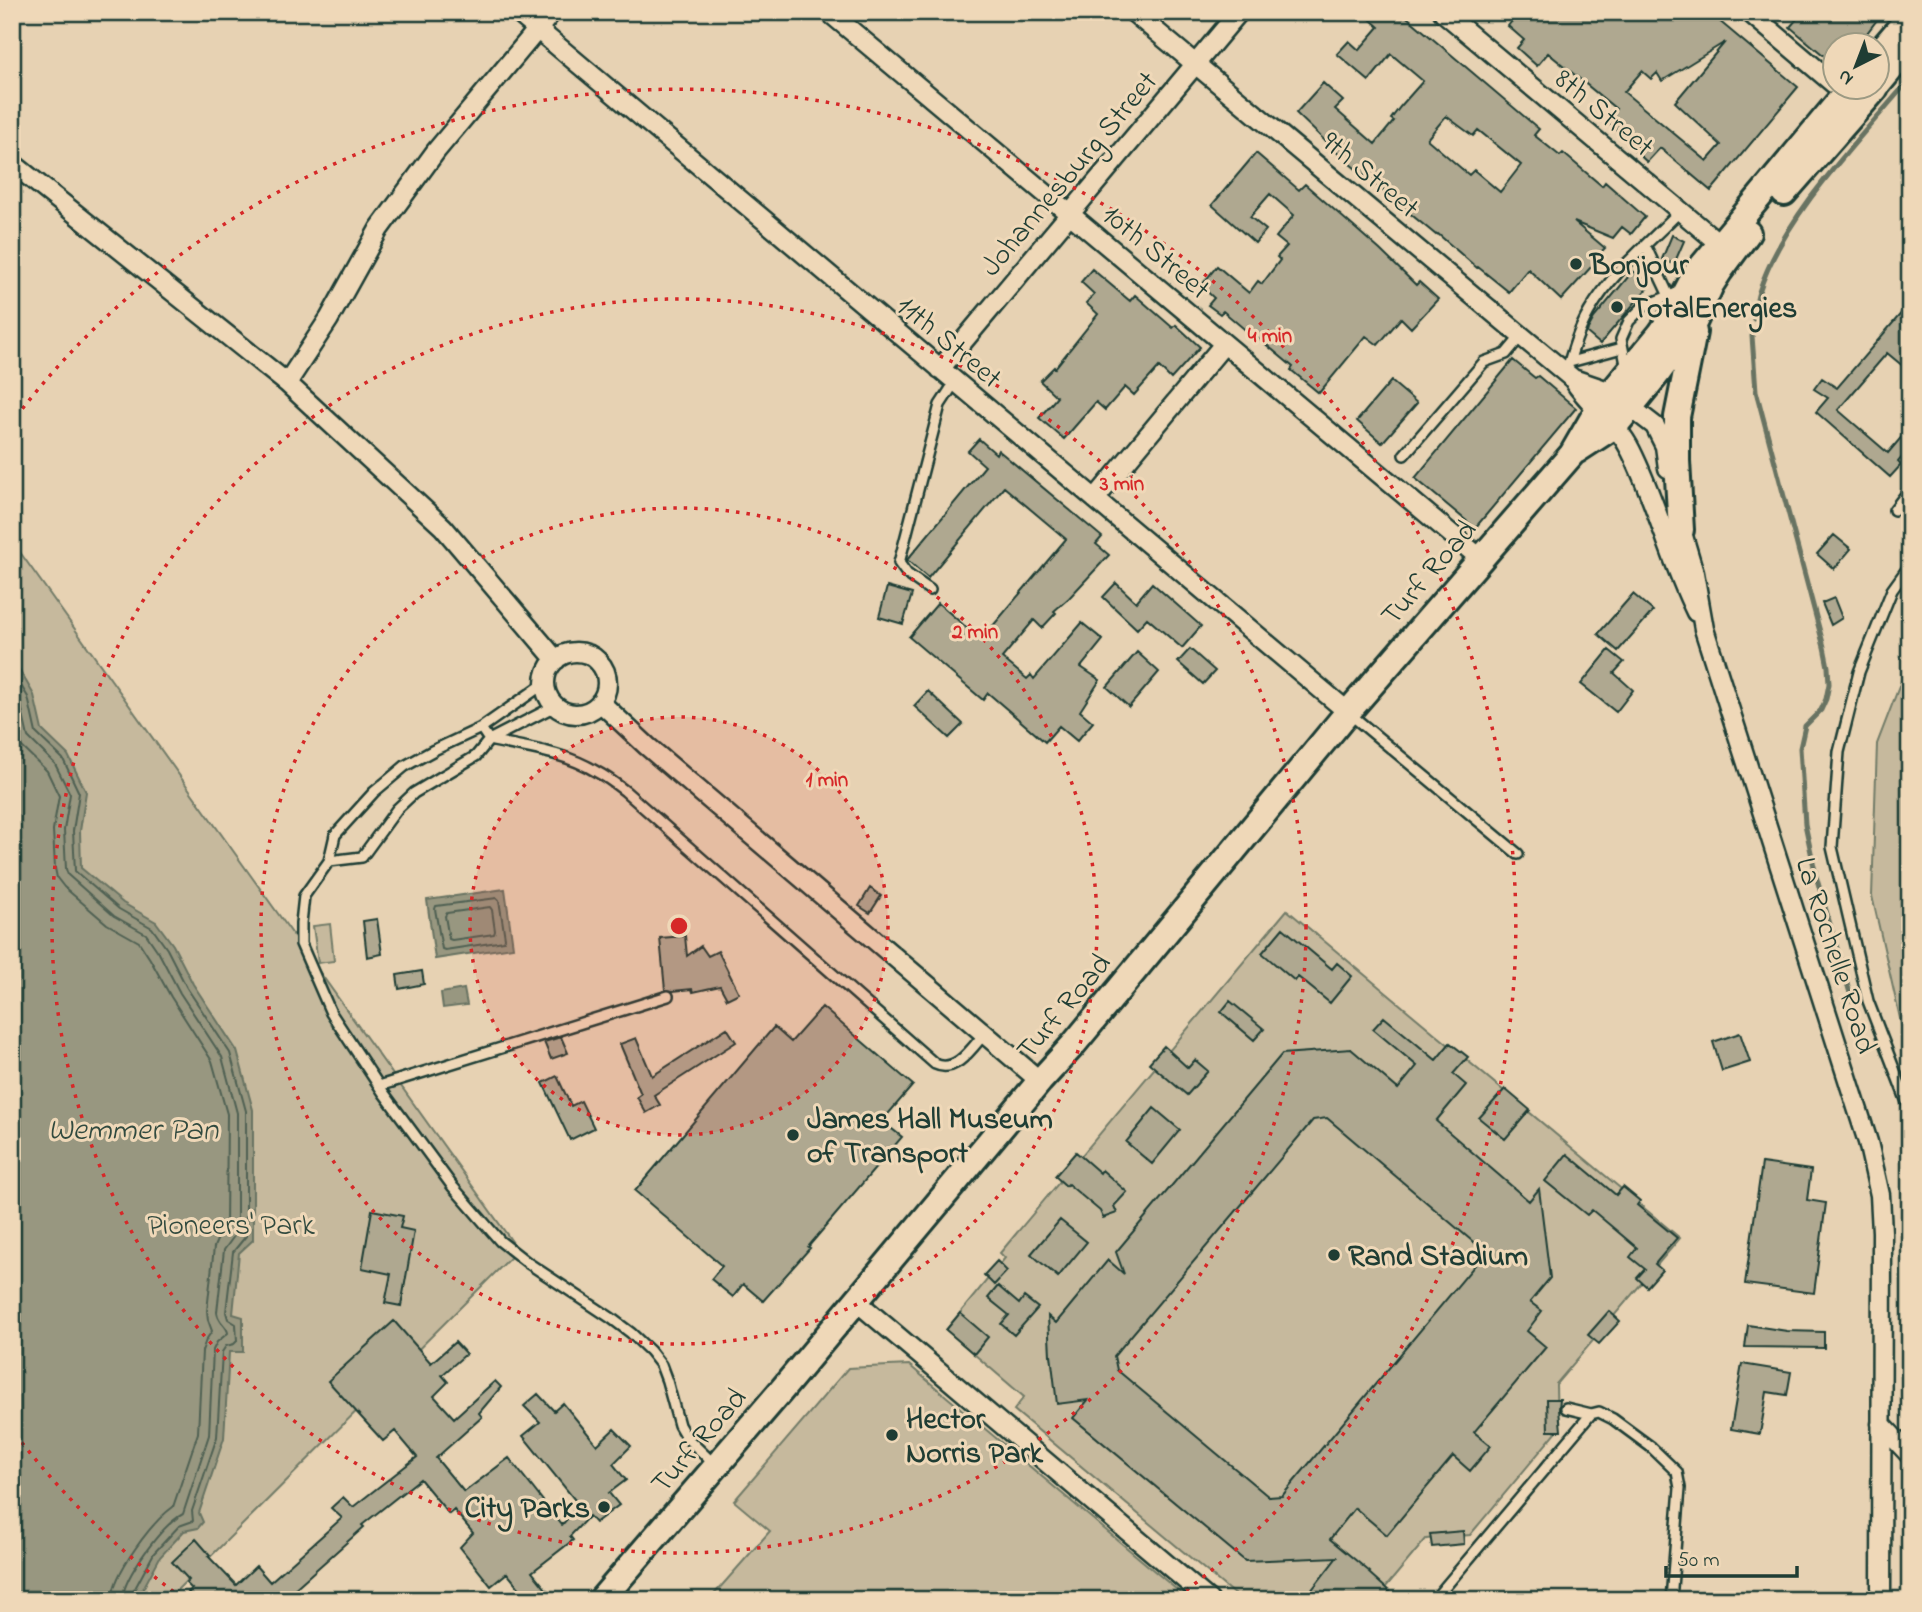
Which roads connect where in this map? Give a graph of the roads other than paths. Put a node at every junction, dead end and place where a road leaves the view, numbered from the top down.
1 (517, 12) edge
2 (552, 12) edge
3 (829, 12) edge
4 (1133, 12) edge
5 (1239, 12) edge
6 (1443, 12) edge
7 (1749, 12) edge
8 (1910, 16) edge
9 (537, 30) junction
10 (1890, 40) edge
11 (1910, 46) edge
12 (1890, 62) edge
13 (1195, 64) junction
14 (1820, 65) edge
15 (1844, 102) edge
16 (12, 163) edge
17 (1680, 211) junction
18 (1070, 214) junction
19 (1645, 246) junction
20 (1725, 249) junction
21 (1678, 292) junction
22 (1695, 321) junction
23 (1521, 336) junction
24 (1224, 344) junction
25 (1622, 348) junction
26 (940, 369) junction
27 (1570, 371) junction
28 (1628, 374) junction
29 (955, 382) junction
30 (287, 383) junction
31 (1614, 408) junction
32 (1404, 455) dead end
33 (1910, 489) edge
34 (1095, 499) junction
35 (1894, 510) dead end
36 (1681, 530) junction
37 (1482, 559) junction
38 (1910, 565) edge
39 (930, 590) dead end
40 (1703, 629) junction
41 (556, 660) junction
42 (545, 683) junction
43 (600, 702) junction
44 (555, 706) junction
45 (1348, 712) junction
46 (481, 728) junction
47 (489, 740) junction
48 (1518, 854) dead end
49 (329, 860) junction
50 (668, 996) dead end
51 (985, 1033) junction
52 (1040, 1081) junction
53 (379, 1086) junction
54 (1910, 1110) edge
55 (856, 1301) junction
56 (1566, 1408) dead end
57 (1591, 1414) junction
58 (1881, 1424) junction
59 (1910, 1455) edge
60 (716, 1466) junction
61 (601, 1600) edge
62 (1209, 1600) edge
63 (1434, 1600) edge
64 (1671, 1600) edge
65 (1881, 1600) edge

1 - 9 street, 11th Street
2 - 9 street
3 - 18 street, 10th Street
4 - 13 street, 9th Street
5 - 13 street, Johannesburg Street
6 - 17 street, 8th Street
7 - 14 street
8 - 10 main road
9 - 26 street, 11th Street
9 - 30 street
11 - 12 main road, Turf Road
13 - 18 street, Johannesburg Street
13 - 23 street, 9th Street
15 - 20 main road, Turf Road
16 - 30 street
17 - 19 lane
17 - 20 street, 8th Street
18 - 24 street, 10th Street
18 - 26 street, Johannesburg Street
19 - 21 lane
19 - 27 lane
20 - 21 main road, Turf Road
20 - 22 main road, Turf Road
21 - 25 lane
21 - 28 main road, Turf Road
22 - 31 main road, Turf Road
22 - 36 main road
23 - 27 street, 9th Street
23 - 32 lane
24 - 34 street
24 - 37 street, 10th Street
25 - 27 lane
25 - 28 lane
26 - 29 street, 11th Street
27 - 31 street, 9th Street
28 - 31 main road, Turf Road
29 - 34 street, 11th Street
29 - 39 lane
30 - 41 street
31 - 36 street, La Rochelle Road
31 - 37 main road, Turf Road
31 - 40 street, La Rochelle Road
33 - 35 lane
34 - 45 street, 11th Street
36 - 40 street, La Rochelle Road
37 - 45 main road, Turf Road
38 - 54 lane
40 - 58 street, La Rochelle Road
41 - 42 street
41 - 43 street
42 - 44 street
42 - 46 lane
43 - 44 street
43 - 51 street
44 - 47 lane
45 - 48 lane
45 - 52 main road, Turf Road
46 - 47 lane
46 - 49 lane
47 - 49 lane
47 - 51 lane
49 - 53 lane
50 - 53 lane
51 - 52 street
52 - 55 main road, Turf Road
53 - 60 lane
55 - 60 main road, Turf Road
55 - 62 street
56 - 57 lane
57 - 63 lane
57 - 64 lane
58 - 59 street
58 - 65 street, La Rochelle Road
60 - 61 main road, Turf Road

